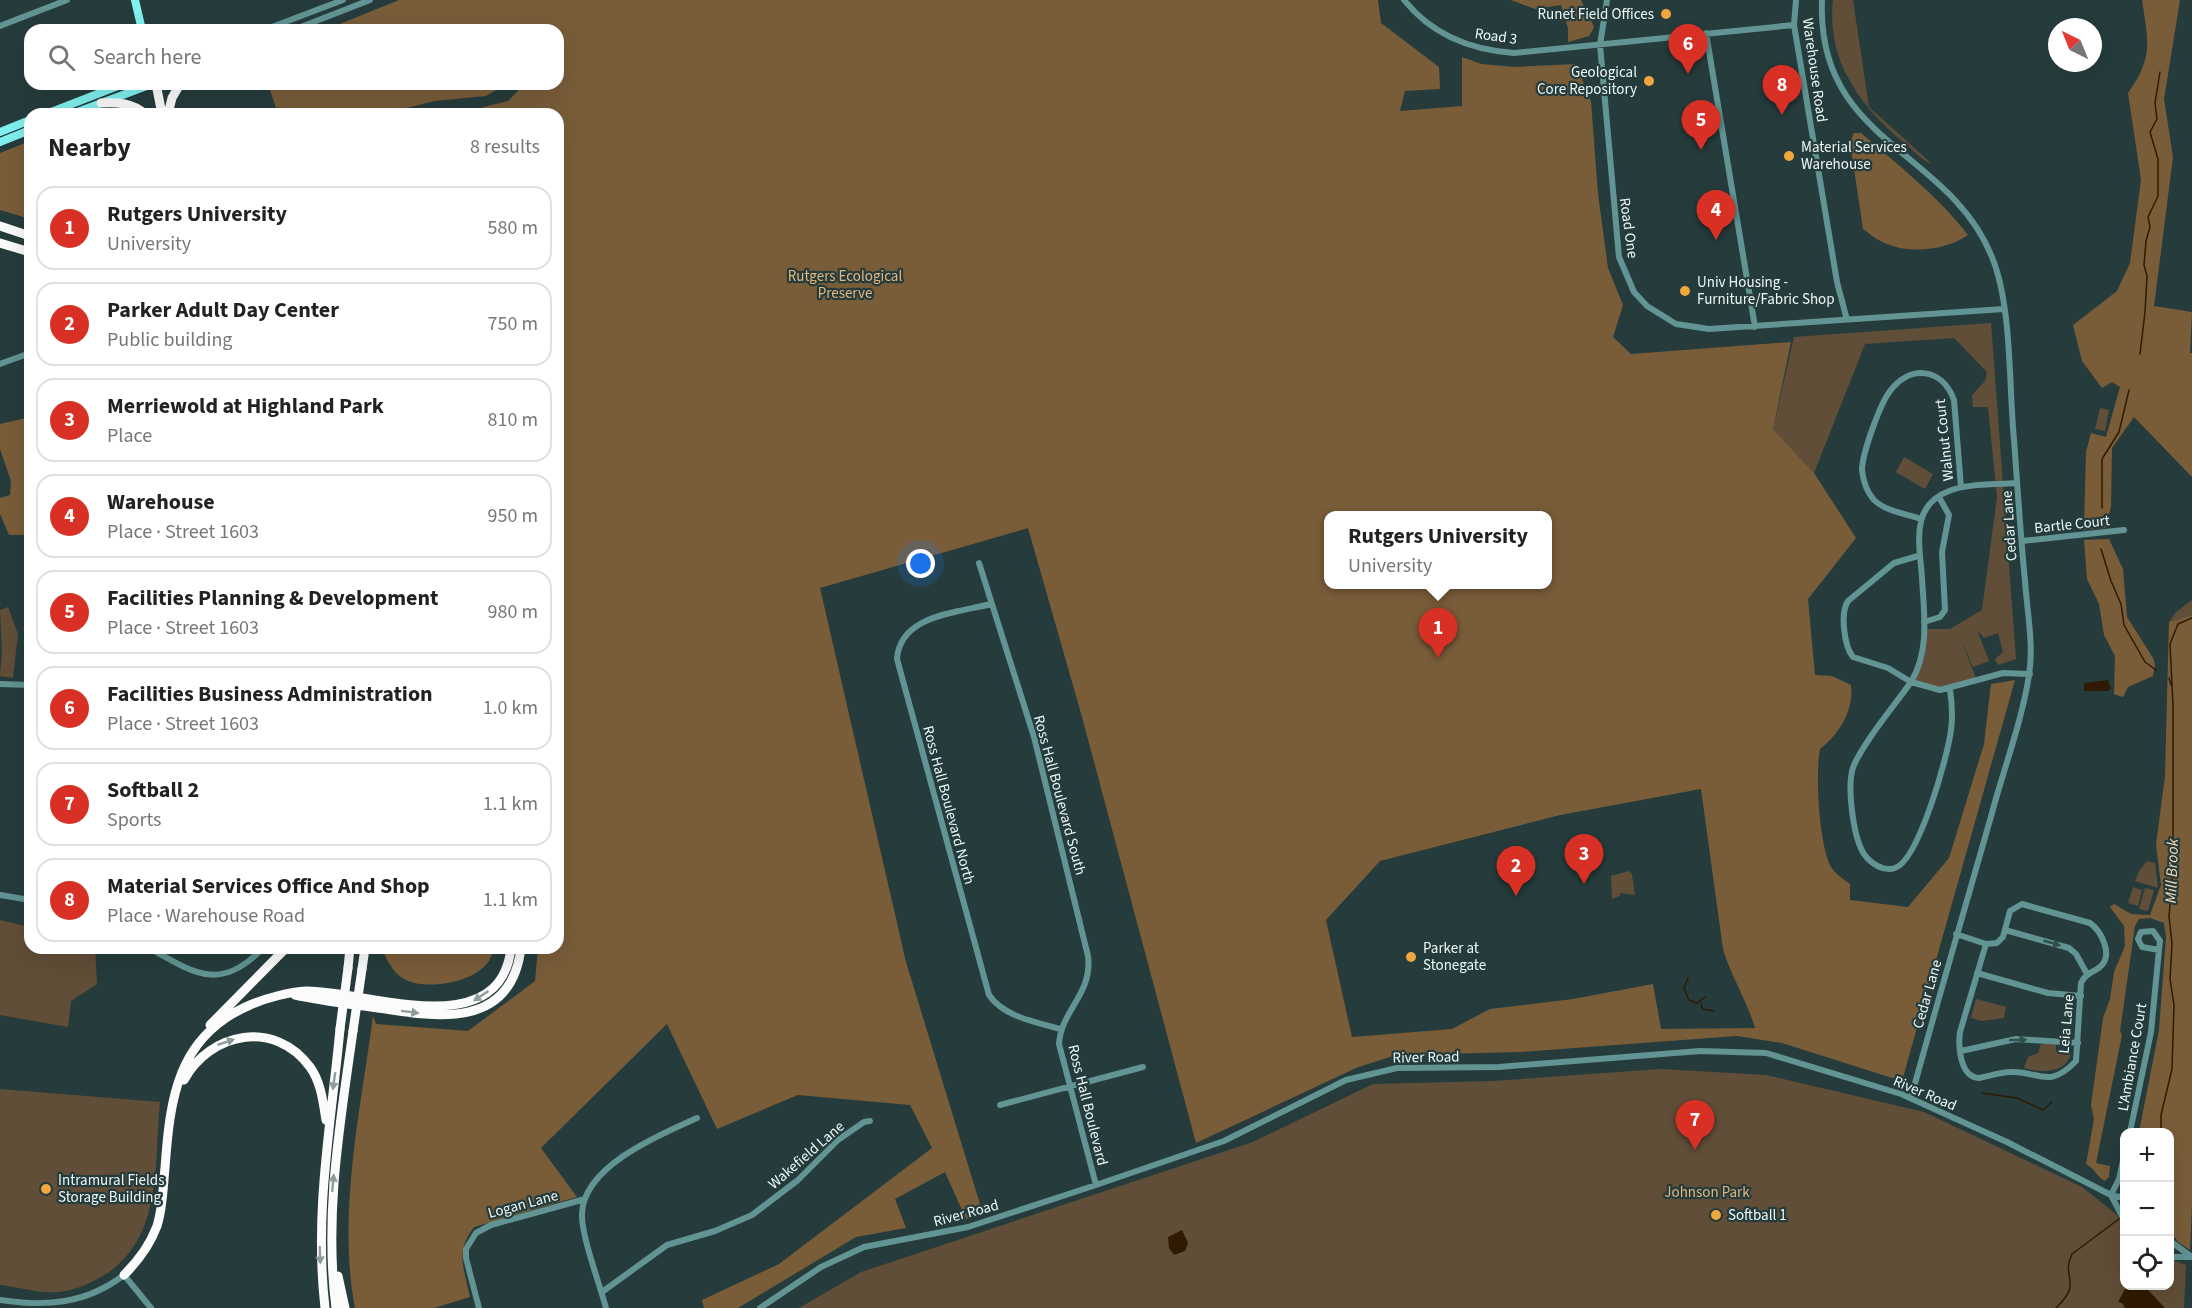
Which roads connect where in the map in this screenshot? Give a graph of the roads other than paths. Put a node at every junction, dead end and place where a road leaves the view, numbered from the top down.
1 (67, 0) edge
2 (135, 0) edge
3 (343, 0) edge
4 (370, 0) edge
5 (1404, 0) edge
6 (1607, 0) edge
7 (1796, 0) edge
8 (1822, 0) edge
9 (141, 24) edge
10 (280, 24) edge
11 (308, 24) edge
12 (1794, 25) junction
13 (0, 26) edge
14 (1706, 33) junction
15 (1600, 45) junction
16 (108, 90) edge
17 (138, 90) edge
18 (156, 90) edge
19 (177, 90) edge
20 (101, 104) junction
21 (61, 108) edge
22 (89, 108) edge
23 (136, 108) edge
24 (160, 108) edge
25 (170, 108) edge
26 (24, 122) edge
27 (0, 132) edge
28 (24, 132) edge
29 (0, 142) edge
30 (0, 226) edge
31 (24, 234) edge
32 (0, 243) edge
33 (24, 250) edge
34 (2004, 309) junction
35 (1847, 320) junction
36 (1755, 327) junction
37 (24, 355) edge
38 (0, 364) edge
39 (2018, 483) junction
40 (1961, 488) junction
41 (1939, 497) junction
42 (1921, 519) junction
43 (2124, 530) dead end
44 (2022, 541) junction
45 (1918, 556) junction
46 (980, 563) dead end
47 (991, 604) junction
48 (1924, 622) junction
49 (2030, 674) junction
50 (1911, 682) junction
51 (0, 684) edge
52 (24, 685) edge
53 (1950, 689) junction
54 (0, 895) edge
55 (24, 899) edge
56 (2005, 930) junction
57 (1956, 934) junction
58 (1986, 944) junction
59 (2159, 950) dead end
60 (160, 954) edge
61 (256, 954) edge
62 (280, 954) edge
63 (349, 954) edge
64 (365, 954) edge
65 (509, 954) edge
66 (520, 954) edge
67 (1977, 973) junction
68 (2086, 974) junction
69 (290, 994) junction
70 (2081, 996) junction
71 (1060, 1029) junction
72 (208, 1034) junction
73 (2078, 1043) junction
74 (1961, 1051) junction
75 (1143, 1067) dead end
76 (1069, 1089) junction
77 (172, 1096) junction
78 (1911, 1098) junction
79 (1000, 1105) dead end
80 (697, 1118) dead end
81 (870, 1121) dead end
82 (2131, 1128) edge
83 (328, 1132) junction
84 (2120, 1179) edge
85 (1096, 1185) junction
86 (2111, 1195) junction
87 (2120, 1197) edge
88 (585, 1199) junction
89 (2120, 1212) edge
90 (331, 1242) junction
91 (2174, 1244) edge
92 (2174, 1257) edge
93 (124, 1275) junction
94 (602, 1292) junction
95 (0, 1300) edge
96 (151, 1308) edge
97 (325, 1308) edge
98 (336, 1308) edge
99 (345, 1308) edge
100 (479, 1308) edge
101 (606, 1308) edge
102 (760, 1308) edge

1 - 13 street
2 - 9 main road
3 - 10 street
4 - 11 street
5 - 15 street, Road 3
6 - 15 street, Road One
7 - 12 street, Warehouse Road
8 - 34 street, Cedar Lane
12 - 14 street, Road 3
12 - 35 street, Warehouse Road
14 - 15 street, Road 3
14 - 36 street
15 - 36 street, Road One
16 - 21 main road
17 - 20 main road
18 - 24 highway
19 - 25 highway
20 - 22 main road
20 - 23 highway
26 - 27 main road
28 - 29 main road
30 - 31 highway
32 - 33 highway
34 - 35 street, Road One
34 - 39 street, Cedar Lane
35 - 36 street, Road One
37 - 38 street
39 - 40 street
39 - 44 street, Cedar Lane
40 - 41 street, Walnut Court
40 - 42 street, Walnut Court
41 - 42 street
41 - 48 street
42 - 45 street
43 - 44 street, Bartle Court
44 - 49 street, Cedar Lane
45 - 48 street
45 - 50 street
46 - 47 street, Ross Hall Boulevard South
47 - 71 street, Ross Hall Boulevard South
47 - 71 street, Ross Hall Boulevard North
48 - 50 street
49 - 53 street
49 - 57 street, Cedar Lane
50 - 53 street
50 - 53 street
51 - 52 street
54 - 55 street
56 - 58 street
56 -> 68 street
56 - 68 street
57 - 58 street
57 - 78 street, Cedar Lane
58 - 67 street, Leia Lane
59 - 82 street, L'Ambiance Court
60 - 61 street
62 - 72 highway
63 -> 83 highway, bridge
90 -> 64 highway, bridge
65 -> 69 highway
69 -> 66 highway
67 - 70 street
67 - 74 street, Leia Lane
68 - 70 street, Leia Lane
69 - 72 highway
70 - 73 street, Leia Lane
71 - 76 street, Ross Hall Boulevard
72 - 77 highway
74 -> 73 street
73 - 74 street, Leia Lane
75 - 76 street
76 - 79 street
76 - 85 street, Ross Hall Boulevard
77 -> 83 highway
77 - 93 highway
78 - 85 street, River Road
78 - 86 street, River Road
80 - 88 street
81 - 94 street, Wakefield Lane
83 -> 97 highway
84 - 86 street
85 - 102 street, River Road
86 - 87 street, River Road
86 - 89 street
88 - 94 street
88 - 100 street, Logan Lane
90 - 98 highway
90 - 99 highway
91 - 92 street
93 - 95 street
93 - 96 street
94 - 101 street

